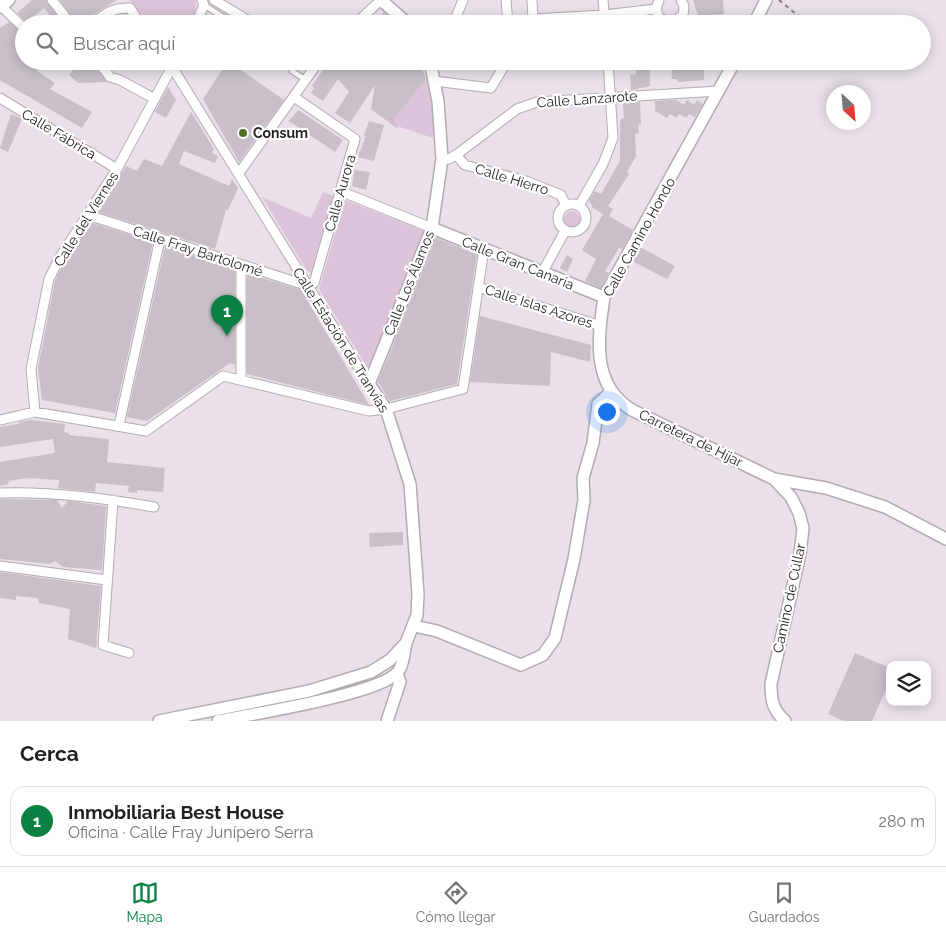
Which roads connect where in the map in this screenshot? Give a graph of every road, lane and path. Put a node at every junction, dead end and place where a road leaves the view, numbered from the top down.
1 (52, 0) edge
2 (214, 0) edge
3 (381, 0) edge
4 (463, 0) edge
5 (506, 0) edge
6 (532, 0) edge
7 (604, 0) edge
8 (681, 0) edge
9 (766, 0) edge
10 (778, 0) edge
11 (203, 2) edge
12 (658, 4) edge
13 (4, 5) edge
14 (64, 15) edge
15 (104, 15) edge
16 (134, 15) edge
17 (199, 15) edge
18 (221, 15) edge
19 (239, 15) edge
20 (365, 15) edge
21 (398, 15) edge
22 (456, 15) edge
23 (507, 15) edge
24 (533, 15) edge
25 (605, 15) edge
26 (619, 15) edge
27 (681, 15) edge
28 (758, 15) edge
29 (797, 15) edge
30 (15, 18) edge
31 (105, 70) edge
32 (169, 70) edge
33 (176, 70) edge
34 (312, 70) edge
35 (432, 70) edge
36 (502, 70) edge
37 (609, 70) edge
38 (730, 70) edge
39 (292, 71) dead end
40 (306, 80) junction
41 (434, 80) junction
42 (719, 91) junction
43 (294, 97) junction
44 (611, 97) junction
45 (0, 98) edge
46 (155, 99) junction
47 (456, 155) junction
48 (442, 159) junction
49 (117, 169) junction
50 (239, 173) junction
51 (340, 191) junction
52 (566, 206) junction
53 (579, 206) junction
54 (88, 215) junction
55 (432, 228) junction
56 (565, 231) junction
57 (160, 239) junction
58 (484, 249) junction
59 (241, 265) junction
60 (542, 273) junction
61 (308, 286) junction
62 (478, 287) junction
63 (604, 297) junction
64 (601, 326) junction
65 (241, 379) junction
66 (369, 384) junction
67 (611, 392) junction
68 (386, 409) junction
69 (35, 412) junction
70 (0, 420) edge
71 (119, 425) junction
72 (774, 479) junction
73 (0, 493) edge
74 (113, 500) junction
75 (154, 507) dead end
76 (946, 539) edge
77 (0, 566) edge
78 (107, 580) junction
79 (414, 626) junction
80 (406, 642) junction
81 (129, 653) dead end
82 (372, 672) junction
83 (397, 673) junction
84 (159, 721) edge
85 (218, 721) edge
86 (387, 721) edge
87 (785, 721) edge

1 - 14 street
2 - 19 street
3 - 20 street
3 - 21 street
4 - 22 street
5 - 23 street
6 - 24 street
7 - 25 street
8 - 27 street
9 - 28 street
10 - 29 path
11 - 17 street
11 - 18 lane
12 - 26 street
13 - 30 street
15 - 16 street
31 - 46 street
32 - 46 street, Calle del Viernes
33 - 50 street, Calle Estación de Tranvías
34 - 40 street
35 - 41 street, Calle Los Álamos
36 - 41 street
37 - 44 street
38 - 42 street, Calle Camino Hondo
39 - 40 lane
40 - 43 street
41 - 48 street, Calle Los Álamos
42 - 44 street, Calle Lanzarote
42 - 63 street, Calle Camino Hondo
43 - 50 street
43 - 51 street, Calle Aurora
44 - 47 street, Calle Lanzarote
44 - 53 street
45 - 49 street, Calle Fábrica
46 - 49 street, Calle del Viernes
47 - 48 street, Calle Lanzarote
47 - 52 street, Calle Hierro
48 - 55 street, Calle Los Álamos
49 - 54 street, Calle del Viernes
50 - 61 street, Calle Estación de Tranvías
51 - 55 street
51 - 61 street, Calle Aurora
52 - 53 street
52 - 56 street
53 - 56 street
54 - 57 street, Calle Fray Bartolomé
54 - 69 street, Calle del Viernes
55 - 58 street, Calle Gran Canaria
55 - 66 street, Calle Los Álamos
56 - 60 street
57 - 59 street, Calle Fray Bartolomé
57 - 71 street
58 - 60 street, Calle Gran Canaria
58 - 62 street
59 - 61 street, Calle Fray Bartolomé
59 - 65 street
60 - 63 street, Calle Gran Canaria
61 - 66 street, Calle Estación de Tranvías
62 - 64 street, Calle Islas Azores
62 - 68 street
63 - 64 street, Calle Camino Hondo
64 - 67 street, Calle Camino Hondo
65 - 68 street
65 - 71 street
66 - 68 street, Calle Estación de Tranvías
67 - 72 street, Carretera de Híjar
67 - 79 street
68 - 79 street, Calle Estación de Tranvías
69 - 70 street
69 - 71 street
72 - 76 street
72 - 87 street, Camino de Cúllar
73 - 74 street
74 - 75 street
74 - 78 street
77 - 78 street
78 - 81 street
79 - 80 street, Calle Estación de Tranvías
80 - 82 street
80 - 83 street
82 - 83 street
82 - 84 street
83 - 85 street
83 - 86 street

